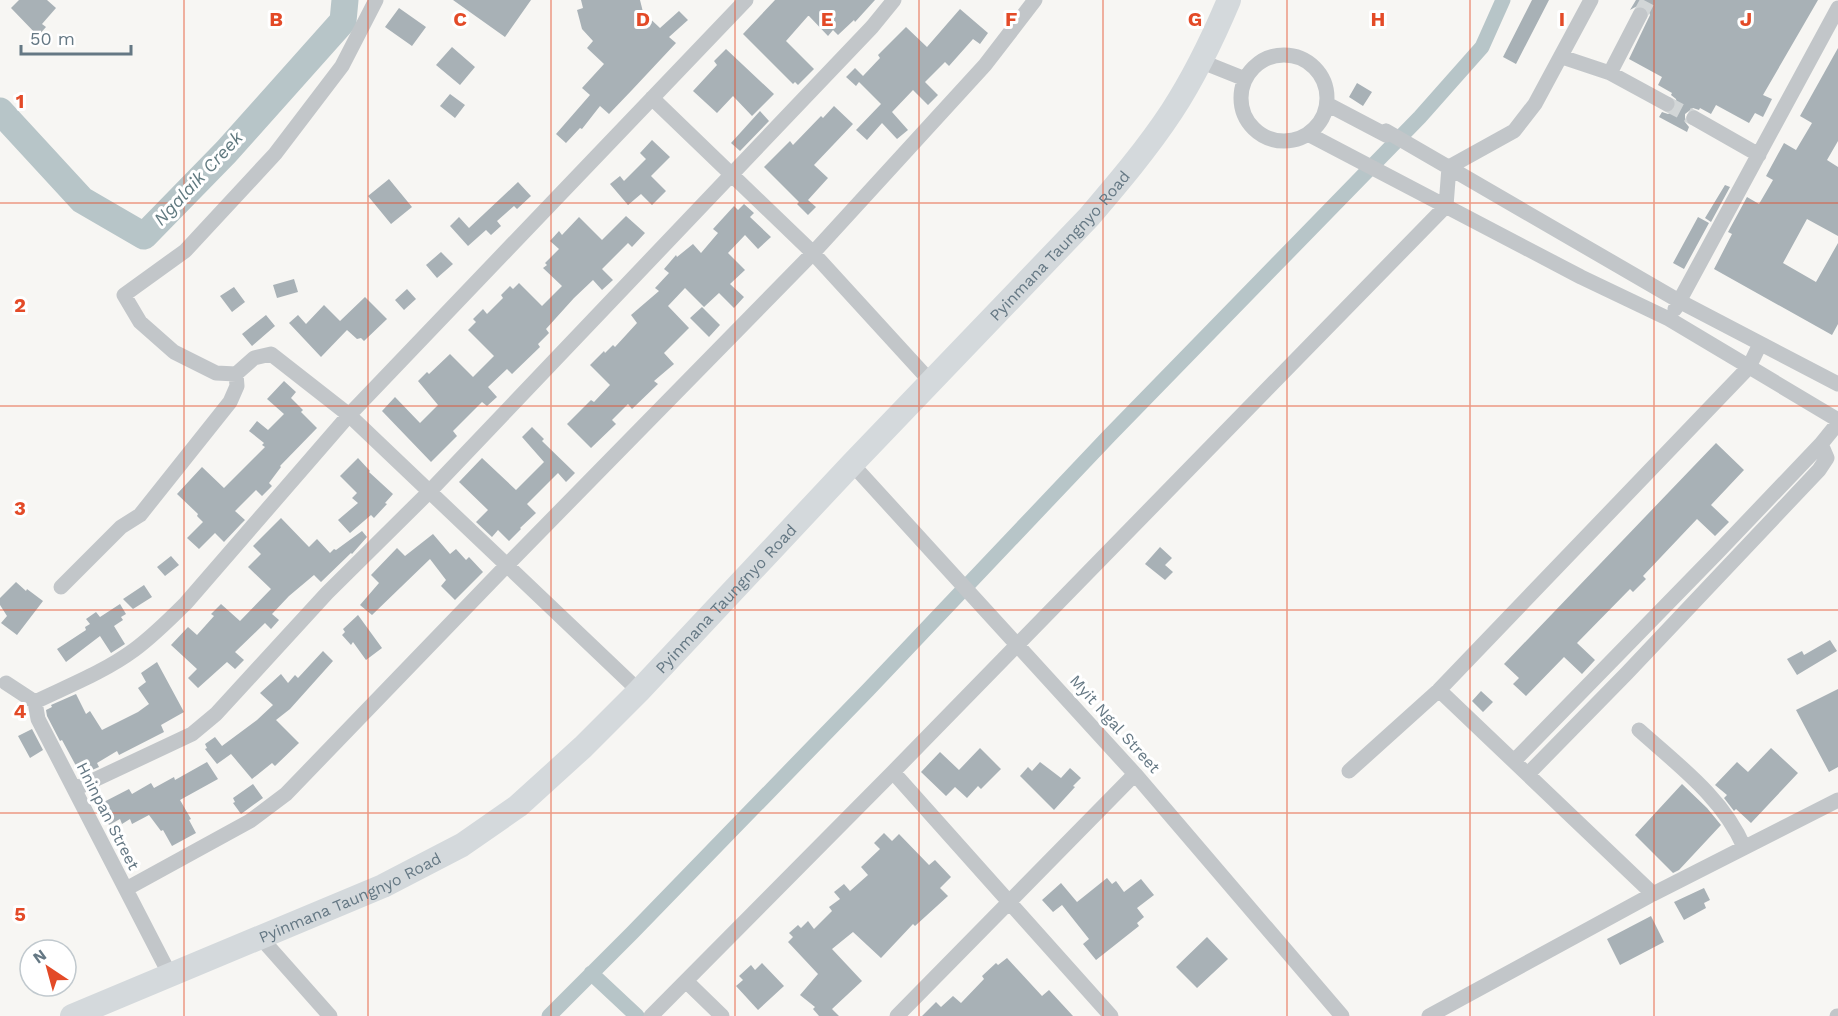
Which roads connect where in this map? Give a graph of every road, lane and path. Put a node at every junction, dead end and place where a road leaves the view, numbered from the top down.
1 (376, 0) edge
2 (746, 0) edge
3 (894, 0) edge
4 (1035, 0) edge
5 (1229, 0) edge
6 (1591, 0) edge
7 (1838, 8) edge
8 (1640, 15) tunnel mouth
9 (1562, 57) junction
10 (1200, 61) junction
11 (1610, 73) junction
12 (1245, 79) junction
13 (652, 98) junction
14 (1327, 104) junction
15 (1667, 104) tunnel mouth
16 (1694, 118) tunnel mouth
17 (1308, 134) junction
18 (1759, 154) junction
19 (1449, 167) junction
20 (732, 173) junction
21 (1446, 206) junction
22 (813, 253) junction
23 (1679, 301) junction
24 (1669, 319) junction
25 (1760, 344) junction
26 (1749, 367) junction
27 (236, 374) junction
28 (932, 382) junction
29 (1838, 384) edge
30 (349, 415) junction
31 (1838, 422) edge
32 (1821, 444) junction
33 (852, 464) junction
34 (430, 491) junction
35 (1747, 520) junction
36 (1761, 532) junction
37 (1716, 554) junction
38 (508, 564) junction
39 (1729, 565) junction
40 (61, 587) dead end
41 (1018, 644) junction
42 (1614, 660) junction
43 (1628, 673) junction
44 (6, 683) dead end
45 (1439, 690) junction
46 (639, 691) junction
47 (1578, 696) junction
48 (35, 702) junction
49 (1593, 707) junction
50 (1639, 730) dead end
51 (1514, 761) junction
52 (1349, 771) dead end
53 (893, 772) junction
54 (1135, 774) junction
55 (1528, 774) junction
56 (75, 789) junction
57 (1838, 800) edge
58 (1744, 847) junction
59 (126, 889) junction
60 (1653, 894) junction
61 (1008, 902) junction
62 (260, 937) junction
63 (170, 975) junction
64 (687, 982) junction
65 (657, 1014) edge
66 (72, 1016) edge
67 (330, 1016) edge
68 (722, 1016) edge
69 (897, 1016) edge
70 (1111, 1016) edge
71 (1342, 1016) edge
72 (1429, 1016) edge

1 - 27 street
2 - 13 street
3 - 20 street
4 - 22 street
5 - 10 main road, Pyinmana Taungnyo Road
6 - 9 street
7 - 18 street
8 - 11 street
9 - 11 street
9 - 19 street
10 - 12 street
10 - 28 main road, Pyinmana Taungnyo Road
11 - 15 street
12 - 14 street
12 - 17 street
13 - 20 street
13 - 30 street
14 - 17 street
14 - 19 street
16 - 18 street
17 - 21 street
18 - 23 street
19 - 21 street
19 - 23 street
20 - 22 street
20 - 34 street
21 - 24 street
21 - 41 street
22 - 28 street
22 - 38 street
23 - 24 street
23 - 25 street
24 - 26 street
25 - 26 street
25 - 29 street
26 - 31 street
26 - 45 street
27 - 30 street
27 - 40 street
28 - 33 main road, Pyinmana Taungnyo Road
30 - 34 street
30 - 48 street
31 - 32 street
32 - 35 street
32 - 36 street
33 - 41 street, Myit Ngal Street
33 - 46 main road, Pyinmana Taungnyo Road
34 - 38 street
34 - 56 street
35 - 36 street
35 - 37 street
36 - 39 street
37 - 39 street
37 - 42 street
38 - 46 street
38 - 59 street
39 - 43 street
41 - 53 street
41 - 54 street, Myit Ngal Street
42 - 43 street
42 - 47 street
43 - 49 street
44 - 48 street
45 - 51 street
45 - 52 street
46 - 62 main road, Pyinmana Taungnyo Road
47 - 49 street
47 - 51 street
48 - 56 street, Hninpan Street
49 - 55 street
50 - 58 street
51 - 55 street
53 - 61 street
53 - 64 street
54 - 61 street
54 - 71 street, Myit Ngal Street
55 - 60 street
56 - 59 street, Hninpan Street
57 - 58 street
58 - 60 street
59 - 63 street, Hninpan Street
60 - 72 street
61 - 69 street
61 - 70 street
62 - 63 main road, Pyinmana Taungnyo Road
62 - 67 street
63 - 66 main road, Pyinmana Taungnyo Road
64 - 65 street
64 - 68 street

